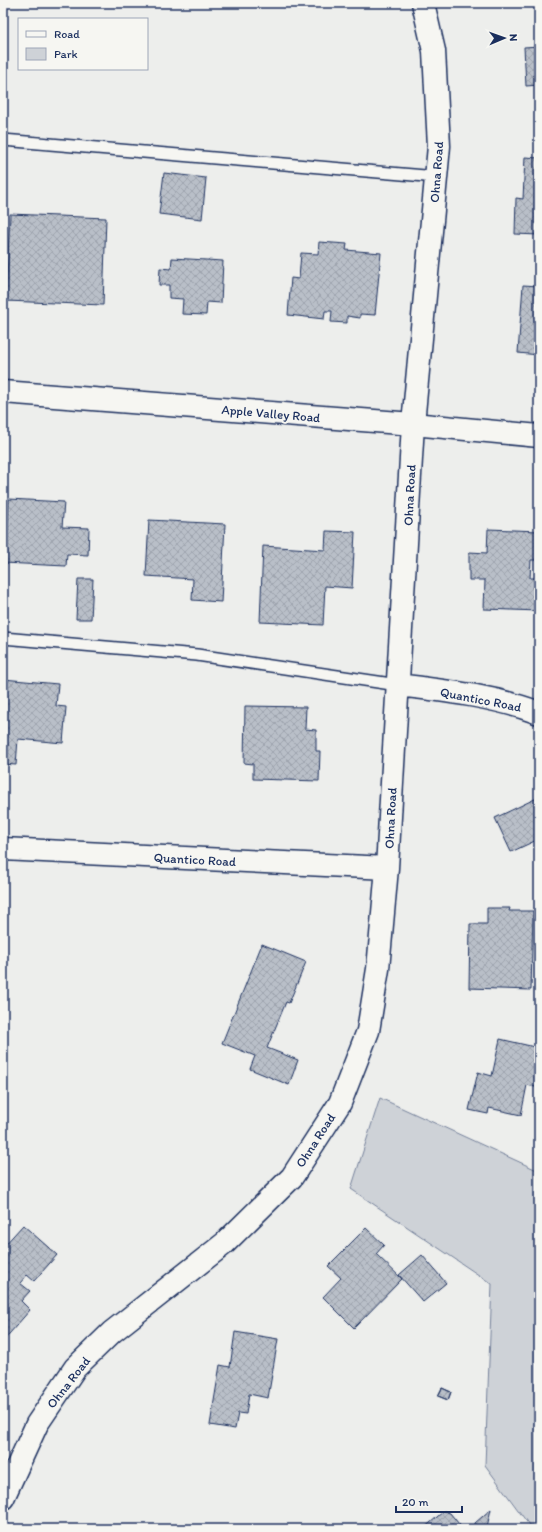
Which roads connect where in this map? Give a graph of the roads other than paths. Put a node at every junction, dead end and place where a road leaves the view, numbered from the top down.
1 (423, 3) edge
2 (3, 140) edge
3 (437, 177) junction
4 (3, 392) edge
5 (414, 424) junction
6 (539, 436) edge
7 (3, 638) edge
8 (398, 685) junction
9 (539, 713) edge
10 (3, 849) edge
11 (387, 868) junction
12 (3, 1498) edge

1 - 3 street, Ohna Road
2 - 3 lane
3 - 5 street, Ohna Road
4 - 5 street, Apple Valley Road
5 - 6 street, Apple Valley Road
5 - 8 street, Ohna Road
7 - 8 lane
8 - 9 street, Quantico Road
8 - 11 street, Ohna Road
10 - 11 street, Quantico Road
11 - 12 street, Ohna Road

